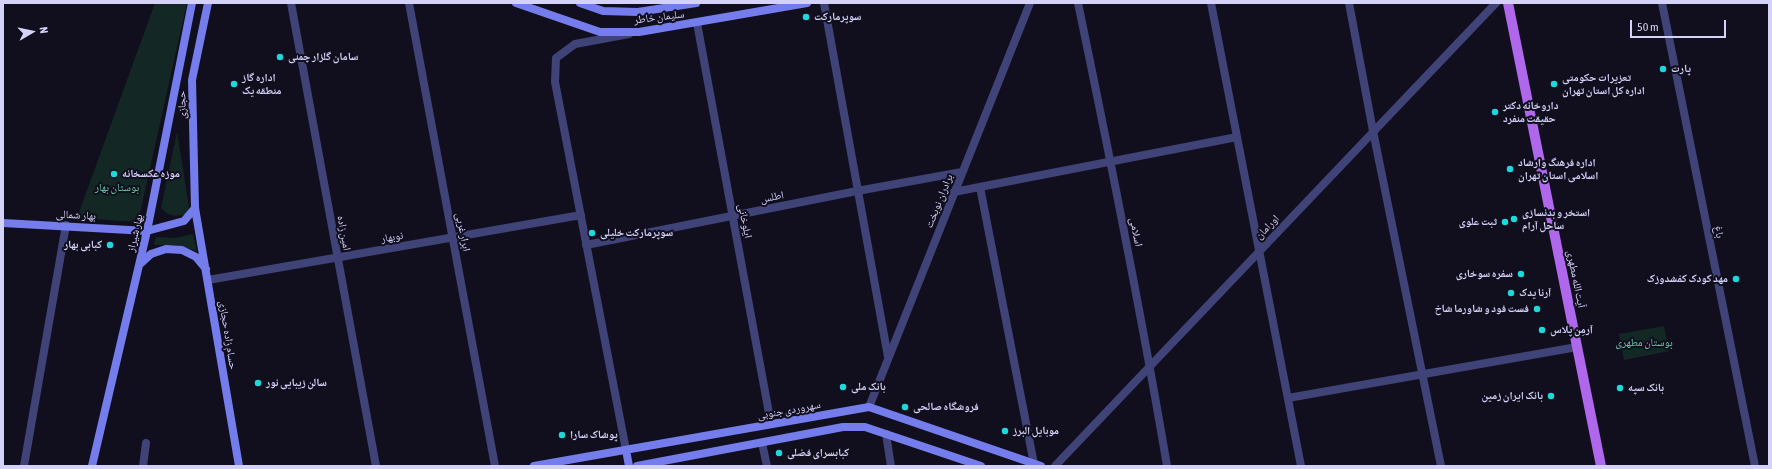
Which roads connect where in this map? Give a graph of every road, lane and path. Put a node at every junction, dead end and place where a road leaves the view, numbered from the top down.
1 (192, 3) edge
2 (208, 3) edge
3 (291, 3) edge
4 (409, 3) edge
5 (516, 3) edge
6 (580, 3) edge
7 (696, 3) edge
8 (807, 3) edge
9 (824, 3) edge
10 (1030, 3) edge
11 (1078, 3) edge
12 (1211, 3) edge
13 (1349, 3) edge
14 (1496, 3) edge
15 (1508, 3) edge
16 (1662, 3) edge
17 (671, 5) edge
18 (697, 23) junction
19 (639, 32) junction
20 (1373, 132) junction
21 (1237, 137) junction
22 (1111, 162) junction
23 (962, 172) junction
24 (980, 187) junction
25 (857, 191) junction
26 (954, 192) junction
27 (195, 208) junction
28 (581, 215) junction
29 (733, 216) junction
30 (3, 223) edge
31 (66, 225) junction
32 (147, 231) junction
33 (453, 237) junction
34 (586, 245) junction
35 (1259, 251) junction
36 (337, 257) junction
37 (139, 265) junction
38 (206, 269) junction
39 (208, 280) junction
40 (1577, 347) junction
41 (888, 358) junction
42 (1150, 366) junction
43 (1423, 374) junction
44 (1288, 398) junction
45 (868, 407) junction
46 (771, 424) junction
47 (886, 434) junction
48 (762, 442) junction
49 (146, 443) dead end
50 (626, 450) junction
51 (1038, 465) edge
52 (24, 466) edge
53 (92, 466) edge
54 (143, 466) edge
55 (239, 466) edge
56 (376, 466) edge
57 (496, 466) edge
58 (534, 466) edge
59 (629, 466) edge
60 (637, 466) edge
61 (767, 466) edge
62 (891, 466) edge
63 (981, 466) edge
64 (1055, 466) edge
65 (1167, 466) edge
66 (1301, 466) edge
67 (1441, 466) edge
68 (1601, 466) edge
69 (1755, 466) edge

1 - 32 main road, بهار شیراز
2 - 27 main road, حجازی
3 - 36 street, امین زاده
4 - 33 street, ابرار غربی
5 - 19 main road, سلیمان خاطر
6 - 17 main road, سلیمان خاطر
7 - 17 main road, سلیمان خاطر
8 - 18 main road, سلیمان خاطر
9 - 25 street
10 - 23 street, برادران نوبخت
11 - 22 street, اسلامی
12 - 21 street
13 - 20 street
14 - 20 street, اورامان
15 - 40 main road, آیت الله مطهری
16 - 69 street, باغ
18 - 19 main road, سلیمان خاطر
18 - 29 street, ایلوخانی
19 - 28 street
20 - 35 street, اورامان
20 - 43 street
21 - 22 street
21 - 35 street
22 - 24 street
22 - 42 street, اسلامی
23 - 25 street, اطلس
23 - 26 street, برادران نوبخت
24 - 26 street
24 - 51 street
25 - 29 street, اطلس
25 - 41 street
26 - 41 street, برادران نوبخت
27 - 32 main road, بهار شمالی
27 - 38 main road, حسام زاده حجازی
28 - 33 street, نوبهار
28 - 34 street
29 - 34 street, اطلس
29 - 46 street, ایلوخانی
30 - 31 main road, بهار شمالی
31 - 32 main road, بهار شمالی
31 - 52 street
32 - 37 main road, بهار شیراز
33 - 36 street, نوبهار
33 - 57 street, ابرار غربی
34 - 50 street
35 - 42 street, اورامان
35 - 44 street
36 - 39 street, نوبهار
36 - 56 street, امین زاده
37 - 38 main road
37 - 53 main road, بهار شیراز
38 - 39 main road, حسام زاده حجازی
39 - 55 main road, حسام زاده حجازی
40 - 43 street
40 - 68 main road, آیت الله مطهری
41 - 45 street, برادران نوبخت
42 - 64 street, اورامان
42 - 65 street, اسلامی
43 - 44 street
43 - 67 street
44 - 66 street
45 - 46 main road, سهروردی جنوبی
45 - 51 main road, سهروردی جنوبی
46 - 50 main road, سهروردی جنوبی
47 - 48 main road
47 - 62 street
47 - 63 main road
48 - 60 main road
48 - 61 street
49 - 54 street
50 - 58 main road, سهروردی جنوبی
50 - 59 main road

